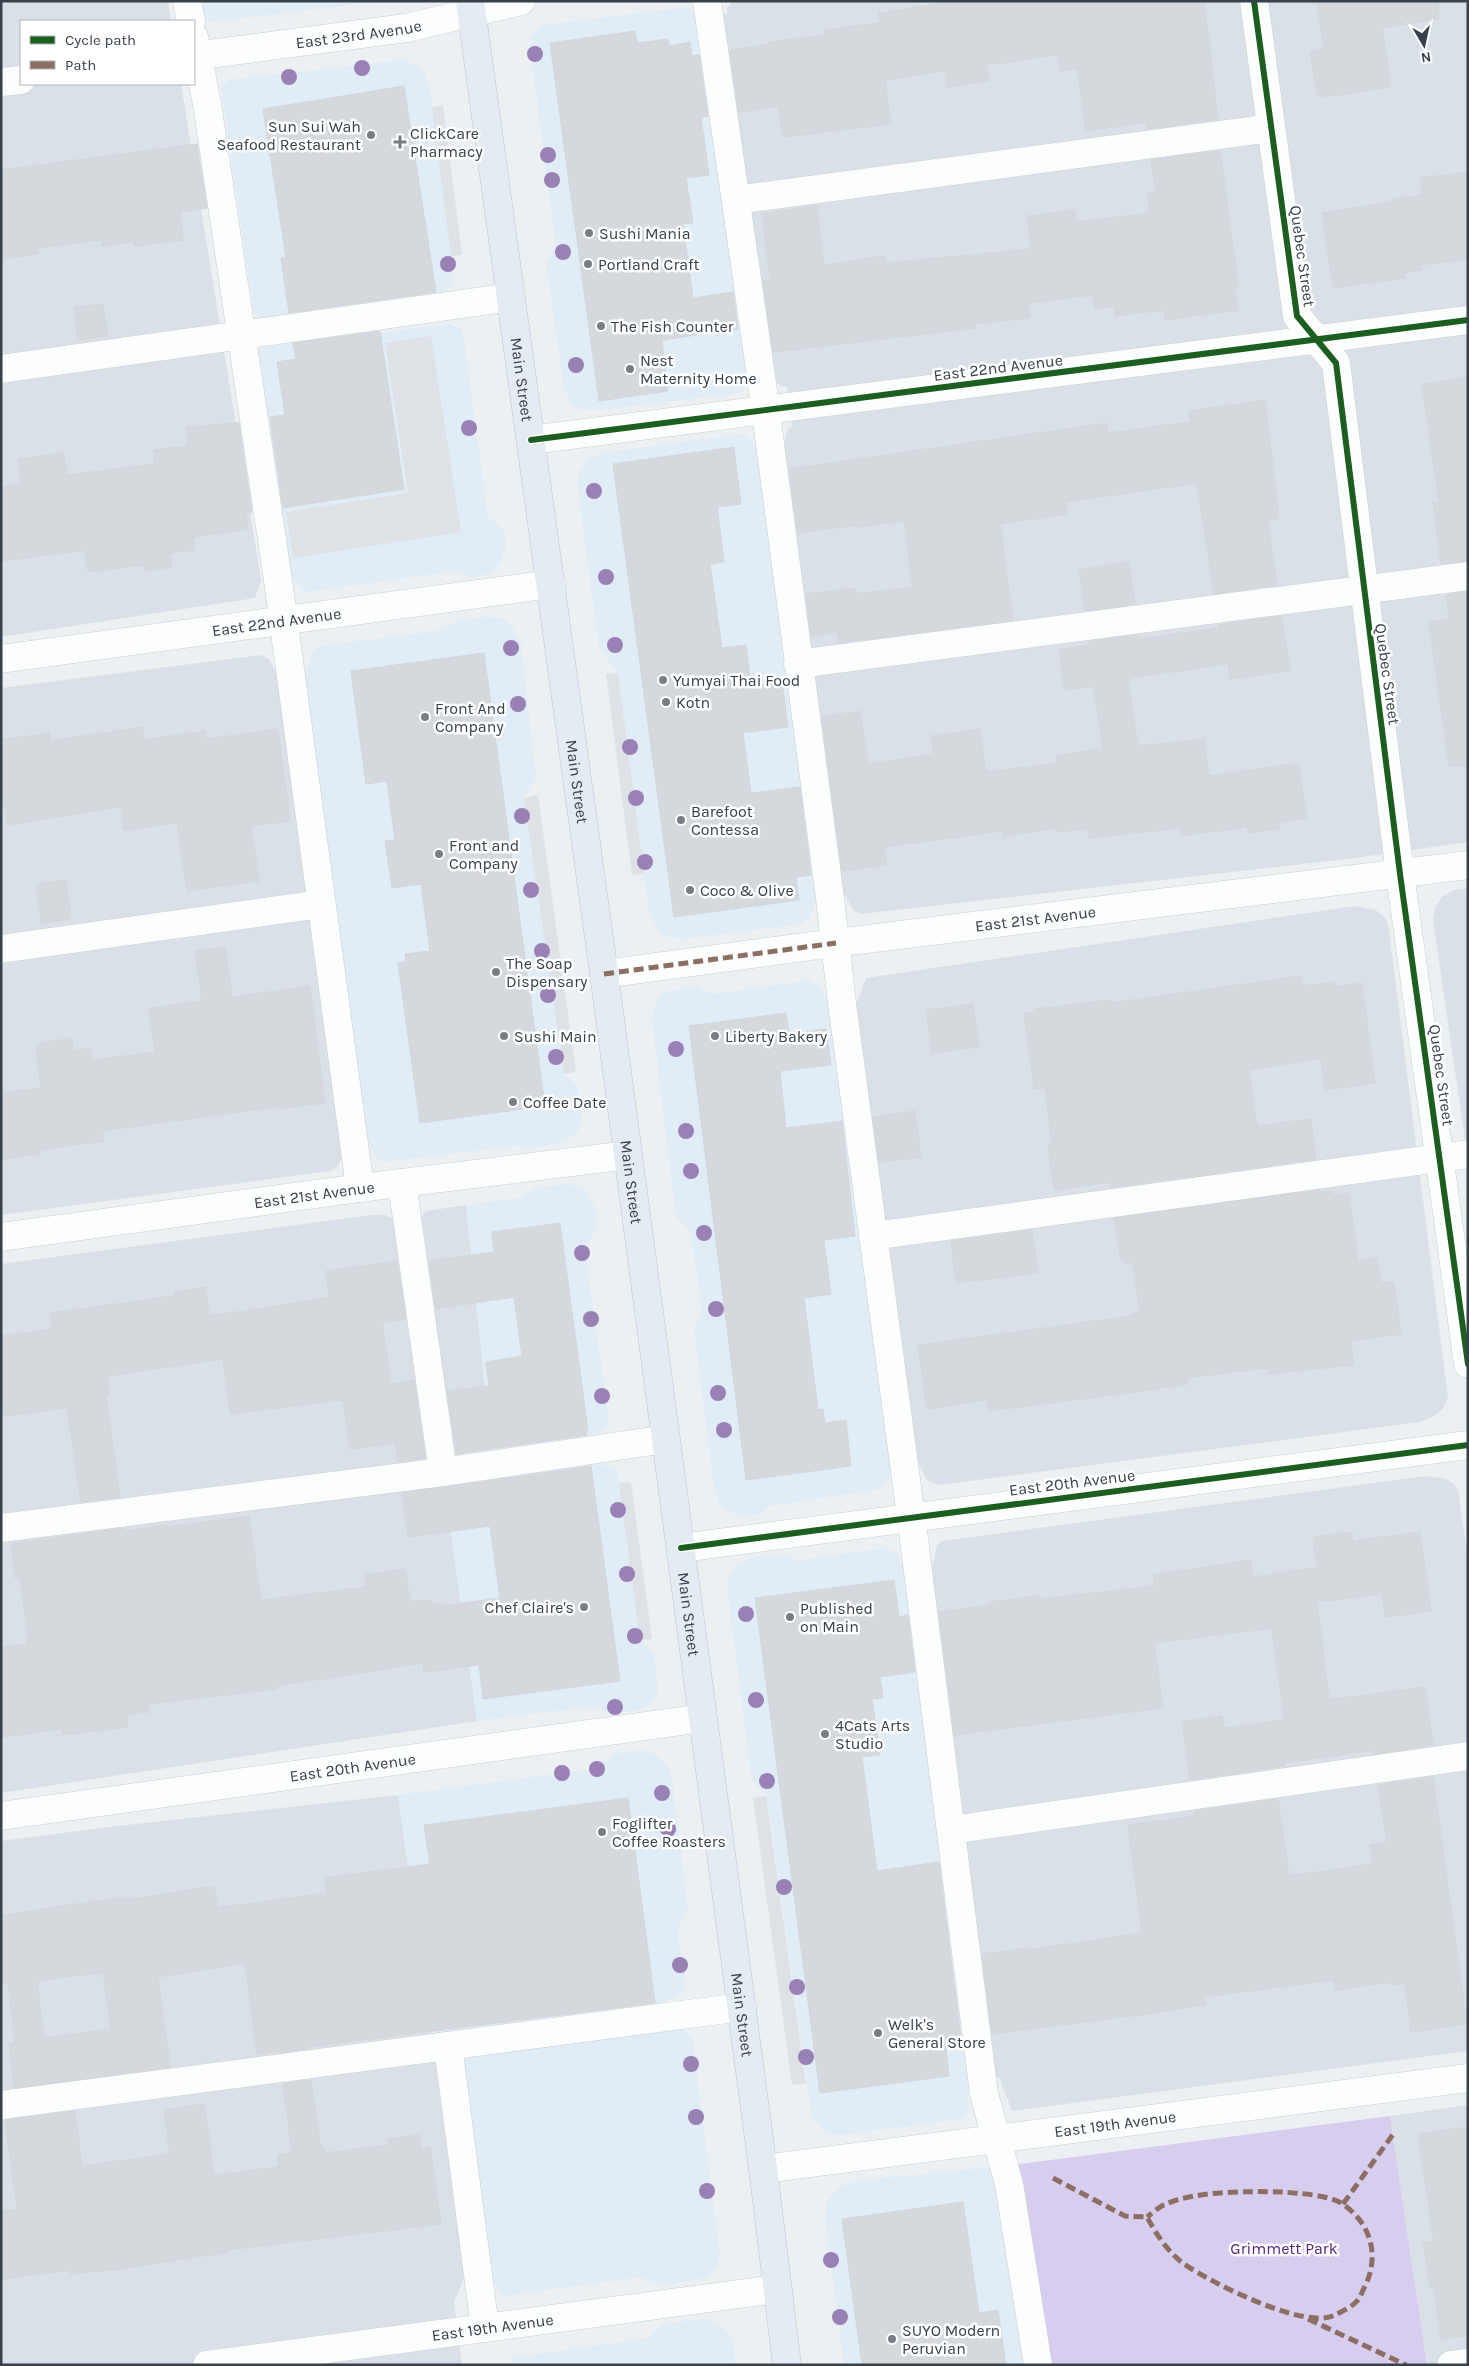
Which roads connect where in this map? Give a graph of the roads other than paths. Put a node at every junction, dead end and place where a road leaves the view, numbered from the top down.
1 (187, 1) edge
2 (521, 1) edge
3 (707, 1) edge
4 (1254, 1) edge
5 (471, 6) edge
6 (191, 20) edge
7 (195, 50) edge
8 (20, 80) edge
9 (1, 82) edge
10 (1271, 128) junction
11 (736, 200) junction
12 (511, 297) junction
13 (1468, 320) edge
14 (240, 336) junction
15 (1317, 340) junction
16 (1, 369) edge
17 (765, 411) junction
18 (531, 440) junction
19 (1468, 576) edge
20 (551, 584) junction
21 (1363, 590) junction
22 (282, 620) junction
23 (1, 659) edge
24 (798, 664) junction
25 (1468, 865) edge
26 (1400, 874) junction
27 (321, 904) junction
28 (836, 943) junction
29 (1, 949) edge
30 (604, 974) junction
31 (628, 1154) junction
32 (1468, 1154) edge
33 (1439, 1157) junction
34 (402, 1183) junction
35 (360, 1188) junction
36 (873, 1236) junction
37 (1, 1237) edge
38 (1468, 1364) edge
39 (666, 1439) junction
40 (1468, 1445) edge
41 (443, 1472) junction
42 (911, 1516) junction
43 (1, 1528) edge
44 (681, 1548) junction
45 (704, 1718) junction
46 (1468, 1756) edge
47 (1, 1816) edge
48 (951, 1830) junction
49 (742, 2007) junction
50 (448, 2046) junction
51 (1468, 2078) edge
52 (1, 2105) edge
53 (997, 2138) junction
54 (763, 2169) junction
55 (777, 2289) junction
56 (485, 2328) junction
57 (1468, 2362) edge
58 (207, 2365) edge
59 (787, 2365) edge
60 (1038, 2365) edge
61 (1451, 2365) edge

1 - 6 street
2 - 5 street, East 23rd Avenue
3 - 11 street
4 - 10 street, Quebec Street
5 - 7 street, East 23rd Avenue
5 - 12 main road, Main Street
7 - 14 street
8 - 9 street
10 - 11 street
10 - 15 street, Quebec Street
11 - 17 street
12 - 14 street
12 - 18 main road, Main Street
13 - 15 street, East 22nd Avenue
14 - 16 street
14 - 22 street
15 - 17 street, East 22nd Avenue
15 - 21 street, Quebec Street
17 - 18 street, East 22nd Avenue
17 - 24 street
18 - 20 main road, Main Street
19 - 21 street
20 - 22 street, East 22nd Avenue
20 - 30 main road, Main Street
21 - 24 street
21 - 26 street, Quebec Street
22 - 23 street, East 22nd Avenue
22 - 27 street
24 - 28 street
25 - 26 street, East 21st Avenue
26 - 28 street, East 21st Avenue
26 - 33 street, Quebec Street
27 - 29 street
27 - 35 street
28 - 30 street, East 21st Avenue
28 - 36 street
30 - 31 main road, Main Street
31 - 34 street, East 21st Avenue
31 - 39 main road, Main Street
32 - 33 street
33 - 36 street
33 - 38 street, Quebec Street
34 - 35 street, East 21st Avenue
34 - 41 street
35 - 37 street, East 21st Avenue
36 - 42 street
39 - 41 street
39 - 44 main road, Main Street
40 - 42 street, East 20th Avenue
41 - 43 street
42 - 44 street, East 20th Avenue
42 - 48 street
44 - 45 main road, Main Street
45 - 47 street, East 20th Avenue
45 - 49 main road, Main Street
46 - 48 street
48 - 53 street
49 - 50 street
49 - 54 main road, Main Street
50 - 52 street
50 - 56 street
51 - 53 street, East 19th Avenue
53 - 54 street, East 19th Avenue
53 - 60 street
54 - 55 main road, Main Street
55 - 56 street, East 19th Avenue
55 - 59 main road, Main Street
56 - 58 street, East 19th Avenue
57 - 61 street

